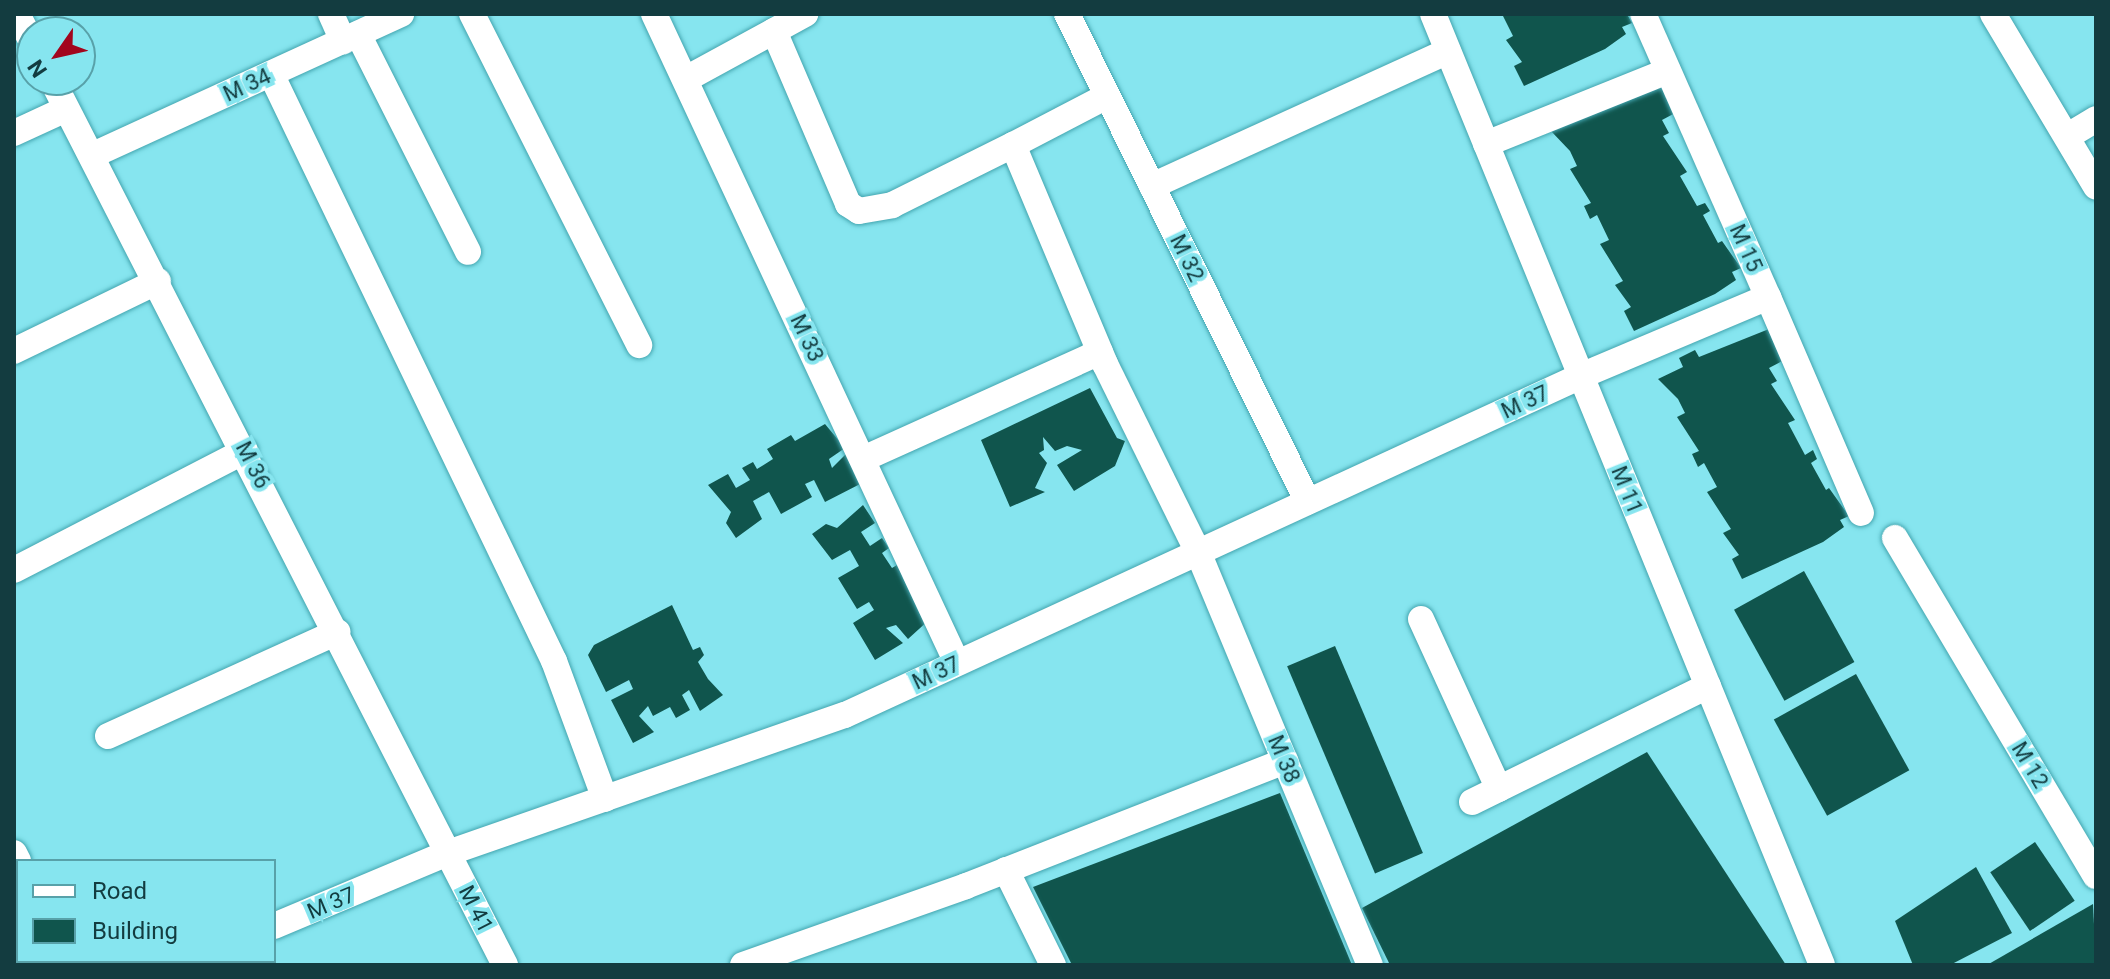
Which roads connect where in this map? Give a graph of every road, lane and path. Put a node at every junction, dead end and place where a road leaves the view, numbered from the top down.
1 (331, 14) edge
2 (401, 14) edge
3 (472, 14) edge
4 (654, 14) edge
5 (805, 14) edge
6 (1067, 14) edge
7 (1433, 14) edge
8 (1643, 14) edge
9 (1993, 14) edge
10 (774, 31) junction
11 (351, 37) junction
12 (1448, 51) junction
13 (1668, 71) junction
14 (271, 74) junction
15 (686, 79) junction
16 (60, 96) edge
17 (1107, 96) junction
18 (66, 109) junction
19 (2096, 119) edge
20 (14, 133) edge
21 (2068, 136) junction
22 (1486, 144) junction
23 (1013, 145) junction
24 (93, 155) junction
25 (1152, 186) junction
26 (2096, 187) edge
27 (468, 252) dead end
28 (158, 281) junction
29 (1768, 297) junction
30 (639, 345) dead end
31 (14, 351) edge
32 (1100, 352) junction
33 (1581, 376) junction
34 (245, 451) junction
35 (863, 459) junction
36 (1308, 502) junction
37 (1861, 513) dead end
38 (1895, 538) dead end
39 (1198, 552) junction
40 (14, 570) edge
41 (1421, 619) dead end
42 (337, 632) junction
43 (957, 663) junction
44 (1708, 686) junction
45 (108, 736) dead end
46 (1285, 761) junction
47 (1499, 789) junction
48 (605, 799) junction
49 (1472, 802) dead end
50 (448, 853) junction
51 (1006, 870) junction
52 (2096, 876) edge
53 (276, 925) edge
54 (755, 963) edge
55 (505, 965) edge
56 (1053, 965) edge
57 (1370, 965) edge
58 (1822, 965) edge

1 - 11 street
2 - 11 street, M 34
3 - 30 street
4 - 15 street, M 33
5 - 10 street
6 - 17 street, M 32
7 - 12 street, M 11
8 - 13 street, M 15
9 - 21 street
10 - 15 street
10 - 23 street
11 - 14 street, M 34
11 - 27 street
12 - 22 street, M 11
12 - 25 street
13 - 22 street
13 - 29 street, M 15
14 - 24 street, M 34
14 - 48 street
15 - 35 street, M 33
16 - 18 street, M 36
17 - 23 street
17 - 25 street, M 32
18 - 20 street
18 - 24 street, M 36
19 - 21 street
21 - 26 street
22 - 33 street, M 11
23 - 32 street, M 38
24 - 28 street, M 36
25 - 36 street, M 32
28 - 31 street
28 - 34 street, M 36
29 - 33 street, M 15
29 - 37 street
32 - 35 street
32 - 39 street, M 38
33 - 36 street, M 37
33 - 44 street, M 11
34 - 40 street
34 - 42 street, M 36
35 - 43 street, M 33
36 - 39 street, M 37
38 - 52 street, M 12
39 - 43 street, M 37
39 - 46 street, M 38
41 - 47 street
42 - 45 street
42 - 50 street, M 36
43 - 48 street, M 37
44 - 47 street
44 - 58 street, M 11
46 - 51 street
46 - 57 street, M 38
47 - 49 street
48 - 50 street, M 37
50 - 53 street, M 37
50 - 55 street, M 41
51 - 54 street
51 - 56 street

